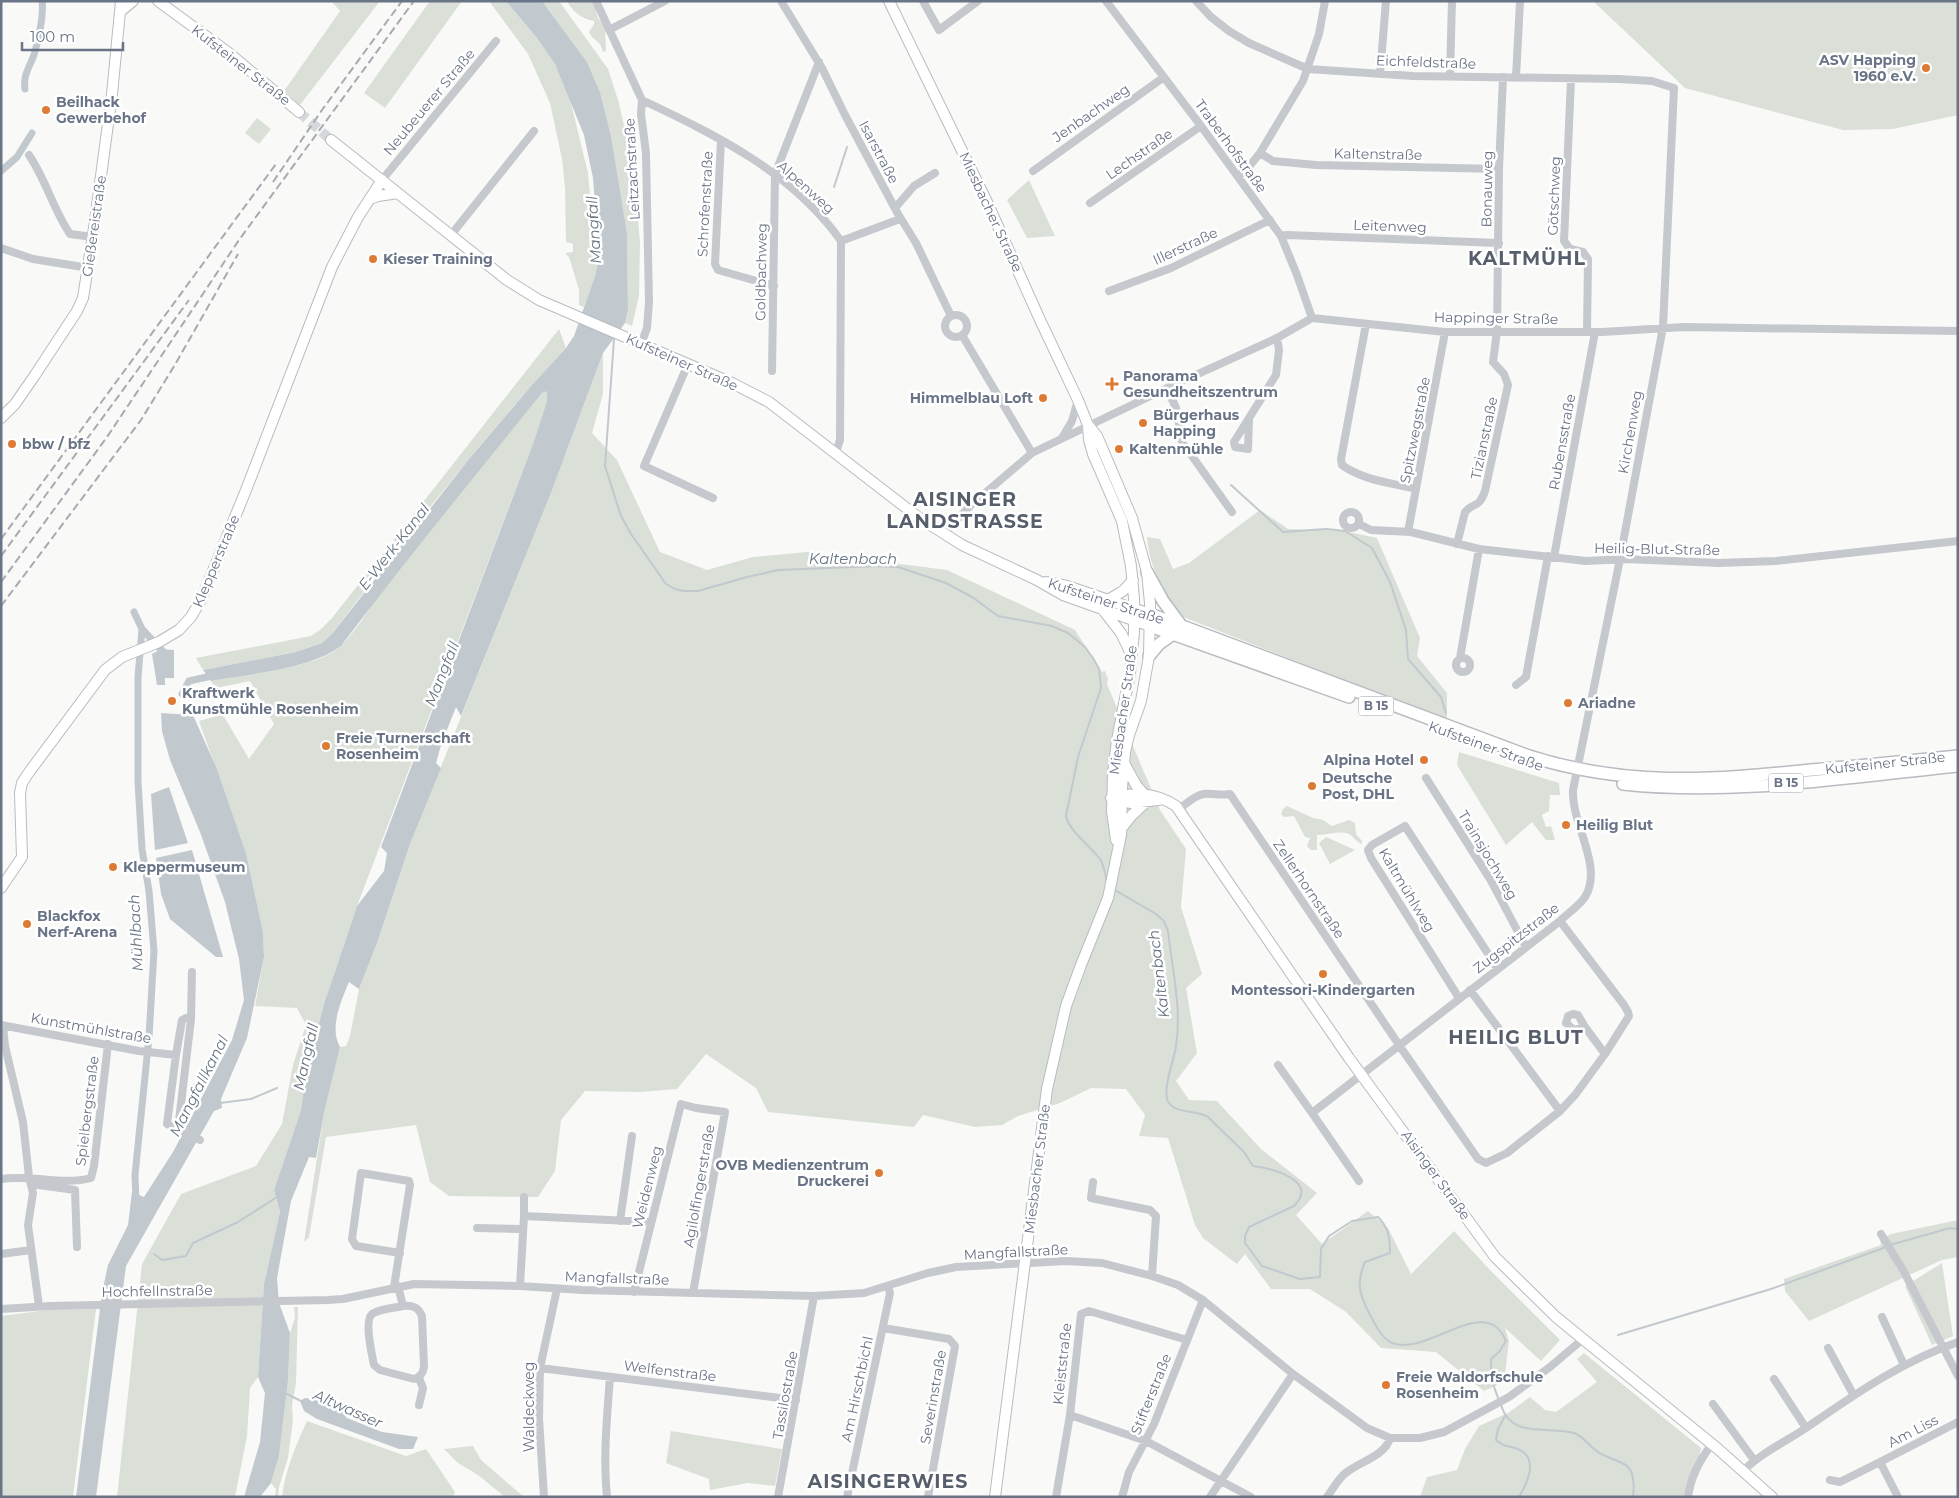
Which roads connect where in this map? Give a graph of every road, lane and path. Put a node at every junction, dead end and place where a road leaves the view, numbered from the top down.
1 (133, 1) edge
2 (158, 1) edge
3 (596, 1) edge
4 (665, 1) edge
5 (781, 1) edge
6 (889, 1) edge
7 (923, 1) edge
8 (978, 1) edge
9 (1106, 1) edge
10 (1196, 1) edge
11 (1325, 1) edge
12 (1386, 1) edge
13 (1452, 1) edge
14 (1520, 1) edge
15 (123, 4) edge
16 (609, 30) junction
17 (496, 41) dead end
18 (819, 62) junction
19 (1308, 69) junction
20 (1380, 74) junction
21 (1450, 76) junction
22 (1164, 77) junction
23 (1503, 77) junction
24 (1516, 77) junction
25 (1571, 78) junction
26 (1674, 88) joint
27 (642, 100) junction
28 (299, 112) tunnel mouth
29 (1202, 126) junction
30 (534, 131) dead end
31 (331, 140) tunnel mouth
32 (721, 140) junction
33 (1260, 153) junction
34 (29, 155) dead end
35 (1499, 168) junction
36 (1033, 171) dead end
37 (935, 173) dead end
38 (775, 174) junction
39 (1238, 176) junction
40 (382, 180) junction
41 (398, 193) junction
42 (370, 199) junction
43 (1090, 203) dead end
44 (895, 208) junction
45 (900, 219) junction
46 (1270, 220) junction
47 (451, 235) junction
48 (1281, 236) junction
49 (93, 237) junction
50 (841, 241) junction
51 (1499, 244) junction
52 (1, 248) edge
53 (88, 268) junction
54 (774, 286) junction
55 (1109, 291) dead end
56 (952, 316) junction
57 (1312, 318) junction
58 (1366, 324) junction
59 (1663, 327) junction
60 (1497, 331) junction
61 (1958, 331) edge
62 (1445, 332) junction
63 (1591, 332) junction
64 (962, 335) junction
65 (1277, 338) junction
66 (636, 342) junction
67 (688, 364) junction
68 (772, 371) dead end
69 (1167, 388) junction
70 (1078, 400) junction
71 (1, 418) edge
72 (1249, 419) dead end
73 (1088, 426) junction
74 (1062, 438) junction
75 (836, 452) junction
76 (1032, 453) junction
77 (1416, 488) junction
78 (713, 498) dead end
79 (1232, 512) dead end
80 (1359, 524) dead end
81 (1408, 532) junction
82 (944, 534) junction
83 (1958, 541) edge
84 (1457, 544) junction
85 (1479, 550) junction
86 (1551, 557) junction
87 (1620, 559) junction
88 (1147, 572) junction
89 (1037, 580) junction
90 (1133, 580) junction
91 (1108, 600) junction
92 (1102, 609) junction
93 (1134, 609) junction
94 (1150, 614) junction
95 (1134, 621) junction
96 (1150, 626) junction
97 (1177, 630) junction
98 (1149, 656) junction
99 (1132, 657) junction
100 (1460, 658) dead end
101 (1516, 685) dead end
102 (1958, 756) edge
103 (1123, 762) junction
104 (1958, 766) edge
105 (1577, 773) junction
106 (1426, 778) dead end
107 (1118, 798) junction
108 (1145, 798) junction
109 (1179, 810) junction
110 (1122, 829) junction
111 (1118, 851) junction
112 (1, 888) edge
113 (1560, 920) junction
114 (1526, 947) junction
115 (1498, 969) junction
116 (192, 972) dead end
117 (1470, 990) junction
118 (1459, 998) junction
119 (191, 1019) junction
120 (2, 1025) edge
121 (1585, 1027) dead end
122 (108, 1044) junction
123 (1399, 1045) junction
124 (1605, 1054) junction
125 (176, 1055) junction
126 (1278, 1065) dead end
127 (1362, 1074) junction
128 (696, 1108) joint
129 (1560, 1111) junction
130 (1312, 1113) junction
131 (180, 1130) junction
132 (632, 1136) dead end
133 (200, 1140) dead end
134 (1, 1178) edge
135 (30, 1180) junction
136 (1359, 1181) dead end
137 (1093, 1182) dead end
138 (524, 1197) dead end
139 (524, 1216) junction
140 (620, 1221) junction
141 (651, 1222) junction
142 (476, 1228) dead end
143 (523, 1229) junction
144 (1881, 1234) dead end
145 (77, 1247) dead end
146 (31, 1250) junction
147 (400, 1253) junction
148 (1, 1254) edge
149 (1025, 1262) junction
150 (1152, 1276) junction
151 (520, 1286) junction
152 (396, 1287) junction
153 (888, 1287) junction
154 (557, 1289) junction
155 (634, 1292) junction
156 (693, 1293) junction
157 (814, 1296) junction
158 (313, 1300) joint
159 (1203, 1300) junction
160 (39, 1306) junction
161 (403, 1306) junction
162 (1, 1309) edge
163 (1882, 1317) dead end
164 (882, 1328) junction
165 (1583, 1339) junction
166 (1187, 1340) junction
167 (1958, 1342) edge
168 (1944, 1347) junction
169 (1828, 1348) dead end
170 (1904, 1365) junction
171 (540, 1368) junction
172 (1293, 1374) junction
173 (1958, 1376) edge
174 (610, 1377) junction
175 (419, 1378) junction
176 (1774, 1379) dead end
177 (1853, 1394) junction
178 (796, 1400) junction
179 (1713, 1404) dead end
180 (419, 1405) dead end
181 (1070, 1415) junction
182 (1958, 1422) edge
183 (1806, 1428) junction
184 (1390, 1438) junction
185 (1146, 1441) junction
186 (1712, 1445) junction
187 (1754, 1460) junction
188 (1880, 1462) junction
189 (1743, 1471) junction
190 (1220, 1480) junction
191 (1830, 1480) dead end
192 (544, 1497) edge
193 (607, 1497) edge
194 (778, 1497) edge
195 (847, 1497) edge
196 (928, 1497) edge
197 (995, 1497) edge
198 (1056, 1497) edge
199 (1122, 1497) edge
200 (1210, 1497) edge
201 (1252, 1497) edge
202 (1327, 1497) edge
203 (1688, 1497) edge
204 (1772, 1497) edge
205 (1898, 1497) edge

1 - 15 main road, Gießereistraße
2 - 28 main road, Kufsteiner Straße
3 - 16 street, Leitzachstraße
4 - 16 street
5 - 18 street, Isarstraße
6 - 70 main road, Miesbacher Straße
7 - 8 street
9 - 22 street, Traberhofstraße
10 - 19 street, Eichfeldstraße
11 - 19 street
12 - 20 street
13 - 21 street
14 - 24 street
15 - 49 main road, Gießereistraße
16 - 27 street, Leitzachstraße
17 - 40 street, Neubeuerer Straße
18 - 38 street
18 - 44 street, Isarstraße
19 - 20 street, Eichfeldstraße
19 - 33 street
20 - 21 street, Eichfeldstraße
21 - 23 street, Eichfeldstraße
22 - 29 street, Traberhofstraße
22 - 36 street, Jenbachweg
23 - 24 street, Eichfeldstraße
23 - 35 street, Bonauweg
24 - 25 street, Eichfeldstraße
25 - 26 street, Eichfeldstraße
25 - 63 street, Götschweg
26 - 59 street, Kirchenweg
27 - 32 street, Alpenweg
27 - 66 street, Leitzachstraße
29 - 39 street, Traberhofstraße
29 - 43 street, Lechstraße
30 - 47 street
31 - 40 main road, Kufsteiner Straße
32 - 38 street, Alpenweg
32 - 54 street, Schrofenstraße
33 - 35 street, Kaltenstraße
33 - 39 street
34 - 49 street
35 - 51 street, Bonauweg
37 - 44 street
38 - 50 street, Alpenweg
38 - 54 street, Goldbachweg
39 - 46 street, Traberhofstraße
40 - 41 main road, Kufsteiner Straße
40 - 42 main road, Klepperstraße
41 - 42 main road
41 - 47 main road, Kufsteiner Straße
42 - 112 main road, Klepperstraße
44 - 45 street, Isarstraße
45 - 50 street
45 - 56 street, Isarstraße
46 - 48 street, Traberhofstraße
46 - 55 street, Illerstraße
47 - 66 main road, Kufsteiner Straße
48 - 51 street, Leitenweg
48 - 57 street, Traberhofstraße
49 - 53 main road, Gießereistraße
50 - 75 street
51 - 60 street, Bonauweg
52 - 53 street
53 - 71 main road, Gießereistraße
54 - 68 street, Goldbachweg
56 - 64 street, Isarstraße
56 - 64 street, Isarstraße
57 - 58 street, Happinger Straße
57 - 65 street
58 - 62 street, Happinger Straße
58 - 77 street
59 - 61 street, Happinger Straße
59 - 63 street, Happinger Straße
59 - 87 street, Kirchenweg
60 - 62 street, Happinger Straße
60 - 63 street, Happinger Straße
60 - 84 street, Tizianstraße
62 - 77 street, Spitzwegstraße
63 - 86 street, Rubensstraße
64 - 76 street, Isarstraße
65 - 69 street
65 - 72 street
66 - 67 main road, Kufsteiner Straße
67 - 75 main road, Kufsteiner Straße
67 - 78 street
69 - 73 street
69 - 79 street
70 - 73 main road, Miesbacher Straße
70 - 74 street
73 - 74 street
73 - 88 main road, Miesbacher Straße
73 - 90 main road, Miesbacher Straße
74 - 76 street
75 - 82 main road, Kufsteiner Straße
76 - 82 street
77 - 81 street, Spitzwegstraße
80 - 81 street, Heilig-Blut-Straße
81 - 84 street, Heilig-Blut-Straße
82 - 89 main road, Kufsteiner Straße
83 - 87 street, Heilig-Blut-Straße
84 - 85 street, Heilig-Blut-Straße
85 - 86 street, Heilig-Blut-Straße
85 - 100 street
86 - 87 street, Heilig-Blut-Straße
86 - 101 street, Rubensstraße
87 - 105 street, Kirchenweg
88 - 94 main road, Miesbacher Straße
88 - 97 main road
89 - 91 main road, Kufsteiner Straße
89 - 92 main road, Kufsteiner Straße
90 - 91 main road
90 - 93 main road, Miesbacher Straße
91 - 93 main road, Kufsteiner Straße
92 - 95 main road, Kufsteiner Straße
92 - 99 main road
93 - 94 main road, Kufsteiner Straße
93 - 95 main road, Miesbacher Straße
94 - 96 main road, Miesbacher Straße
94 - 97 main road, Kufsteiner Straße / B 15
95 - 96 main road, Kufsteiner Straße
95 - 99 main road, Miesbacher Straße
96 - 97 main road, Kufsteiner Straße / B 15
96 - 98 main road, Miesbacher Straße
97 - 98 main road
97 - 105 main road, Kufsteiner Straße / B 15
98 - 103 main road, Miesbacher Straße
99 - 107 main road, Miesbacher Straße
102 - 105 main road, Kufsteiner Straße / B 15
103 - 107 main road, Miesbacher Straße
103 - 108 main road
104 - 105 main road, Kufsteiner Straße / B 15
105 - 113 street, Zugspitzstraße
106 - 114 street, Trainsjochweg
107 - 108 main road, Aisinger Straße
107 - 110 main road, Miesbacher Straße
107 - 111 main road, Miesbacher Straße
108 - 109 main road, Aisinger Straße
108 - 110 main road
109 - 123 street, Zellerhornstraße
109 - 127 main road, Aisinger Straße
110 - 111 main road, Miesbacher Straße
111 - 149 main road, Miesbacher Straße
113 - 114 street, Zugspitzstraße
113 - 124 street
114 - 115 street, Zugspitzstraße
115 - 117 street, Zugspitzstraße
115 - 118 street, Kaltmühlweg
116 - 119 street
117 - 118 street, Zugspitzstraße
117 - 129 street
118 - 123 street, Zugspitzstraße
119 - 125 street
119 - 131 street
120 - 122 street, Kunstmühlstraße
120 - 135 street
121 - 124 street
122 - 125 street, Kunstmühlstraße
122 - 135 street, Spielbergstraße
123 - 127 street, Zugspitzstraße
123 - 129 street
124 - 129 street
125 - 131 street
126 - 130 street
127 - 130 street, Zugspitzstraße
127 - 165 main road, Aisinger Straße
128 - 141 street, Weidenweg
128 - 156 street, Agilolfingerstraße
130 - 136 street
131 - 133 street
132 - 140 street
134 - 135 street
135 - 145 street
135 - 146 street
137 - 150 street
138 - 139 street
139 - 140 street
139 - 143 street
140 - 141 street
141 - 155 street, Weidenweg
142 - 143 street
143 - 151 street
144 - 168 street
146 - 148 street
146 - 160 street
147 - 147 street
147 - 152 street
149 - 150 street, Mangfallstraße
149 - 153 street, Mangfallstraße
149 - 197 main road, Miesbacher Straße
150 - 159 street, Mangfallstraße
151 - 152 street, Mangfallstraße
151 - 154 street, Mangfallstraße
152 - 158 street, Mangfallstraße
152 - 161 street
153 - 157 street, Mangfallstraße
153 - 164 street, Am Hirschbichl
154 - 155 street, Mangfallstraße
154 - 171 street, Waldeckweg
155 - 156 street, Mangfallstraße
156 - 157 street, Mangfallstraße
157 - 178 street, Tassilostraße
158 - 160 street, Hochfellnstraße
159 - 166 street, Stifterstraße
159 - 172 street, Mangfallstraße
160 - 162 street, Hochfellnstraße
161 - 175 street
161 - 175 street
163 - 170 street
164 - 195 street, Am Hirschbichl
164 - 196 street, Severinstraße
165 - 184 street, Mangfallstraße
165 - 186 main road, Aisinger Straße
166 - 181 street, Kleiststraße
166 - 185 street, Stifterstraße
167 - 168 street
168 - 170 street
168 - 173 street
169 - 177 street
170 - 177 street
171 - 174 street, Welfenstraße
171 - 192 street, Waldeckweg
172 - 184 street, Mangfallstraße
172 - 190 street
174 - 178 street, Welfenstraße
174 - 193 street
175 - 180 street
176 - 183 street
177 - 183 street
178 - 194 street, Tassilostraße
179 - 187 street
181 - 185 street
181 - 198 street, Kleiststraße
182 - 188 street, Am Liss
183 - 187 street
184 - 202 street
185 - 190 street
185 - 199 street, Stifterstraße
186 - 189 main road, Aisinger Straße
186 - 203 street
187 - 189 street
188 - 191 street, Am Liss
188 - 205 street, Am Liss
189 - 204 main road, Aisinger Straße
190 - 200 street
190 - 201 street

